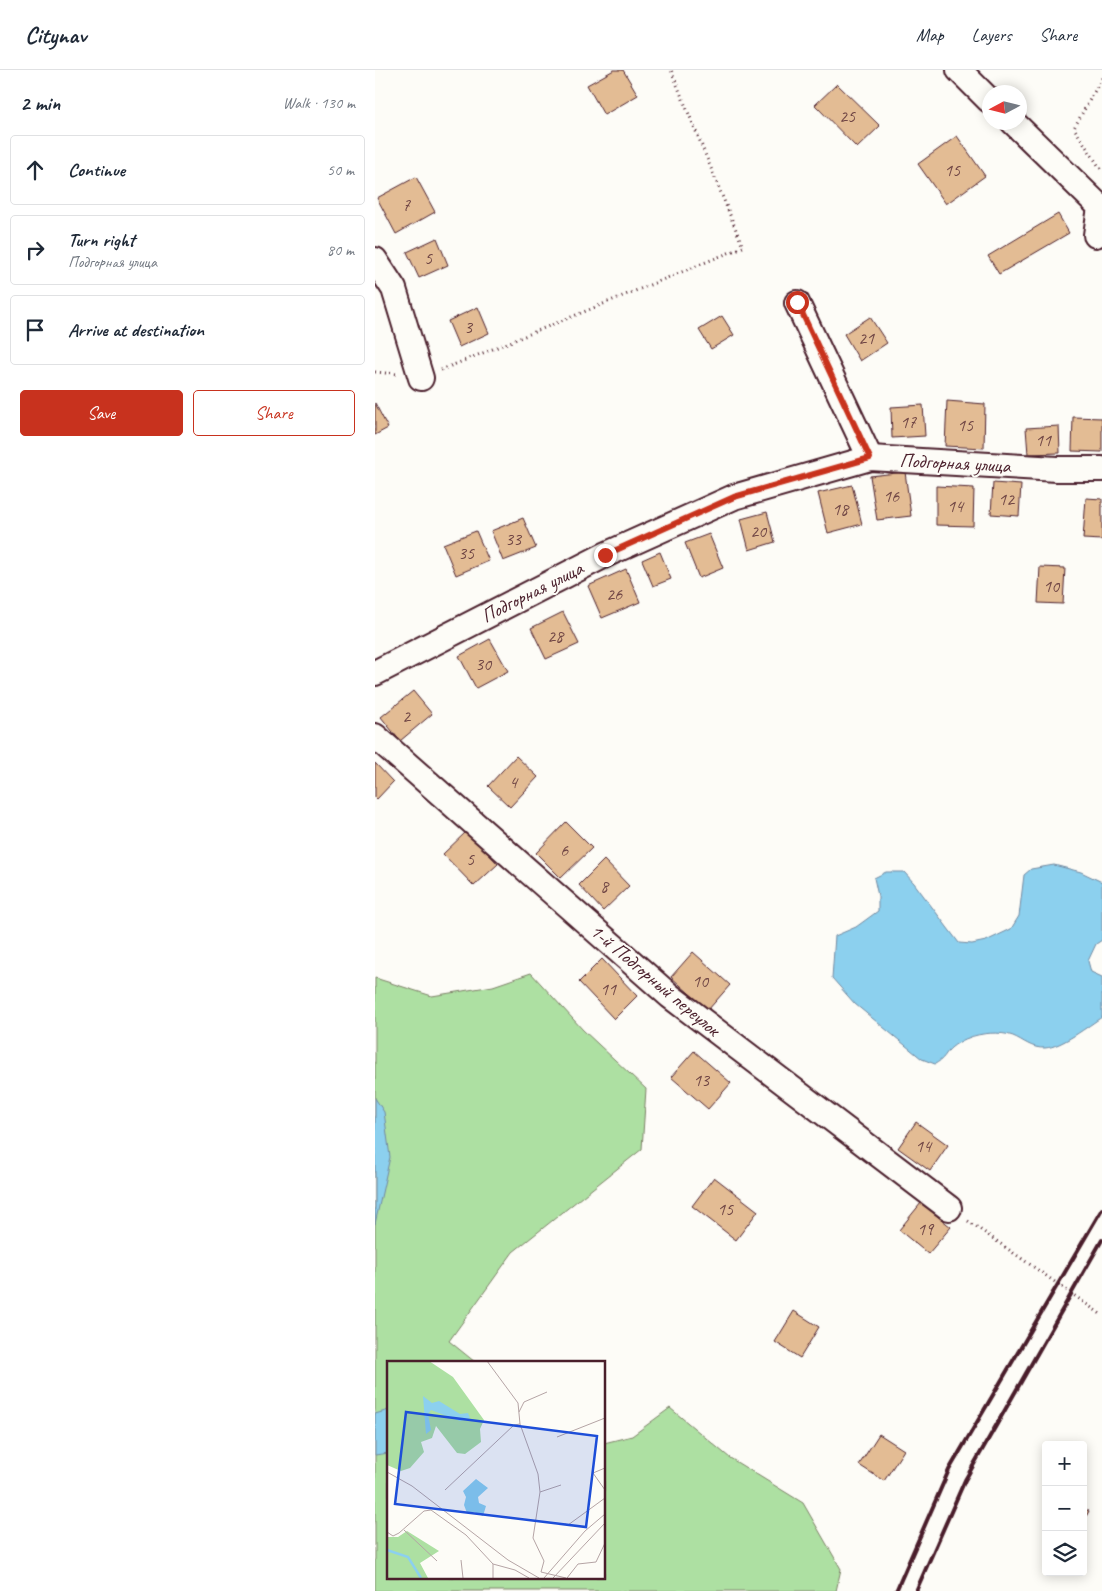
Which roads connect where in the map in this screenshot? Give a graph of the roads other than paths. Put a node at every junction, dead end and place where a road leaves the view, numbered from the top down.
1 (959, 70) edge
2 (982, 93) edge
3 (1021, 130) edge
4 (1096, 234) dead end
5 (375, 260) edge
6 (797, 302) dead end
7 (421, 378) road end
8 (870, 458) junction
9 (1102, 469) edge
10 (375, 672) edge
11 (375, 736) edge
12 (949, 1208) road end

1 - 2 street
3 - 4 street
5 - 7 street
6 - 8 street
8 - 9 street, Подгорная улица
8 - 10 street, Подгорная улица
11 - 12 street, 1-й Подгорный переулок

